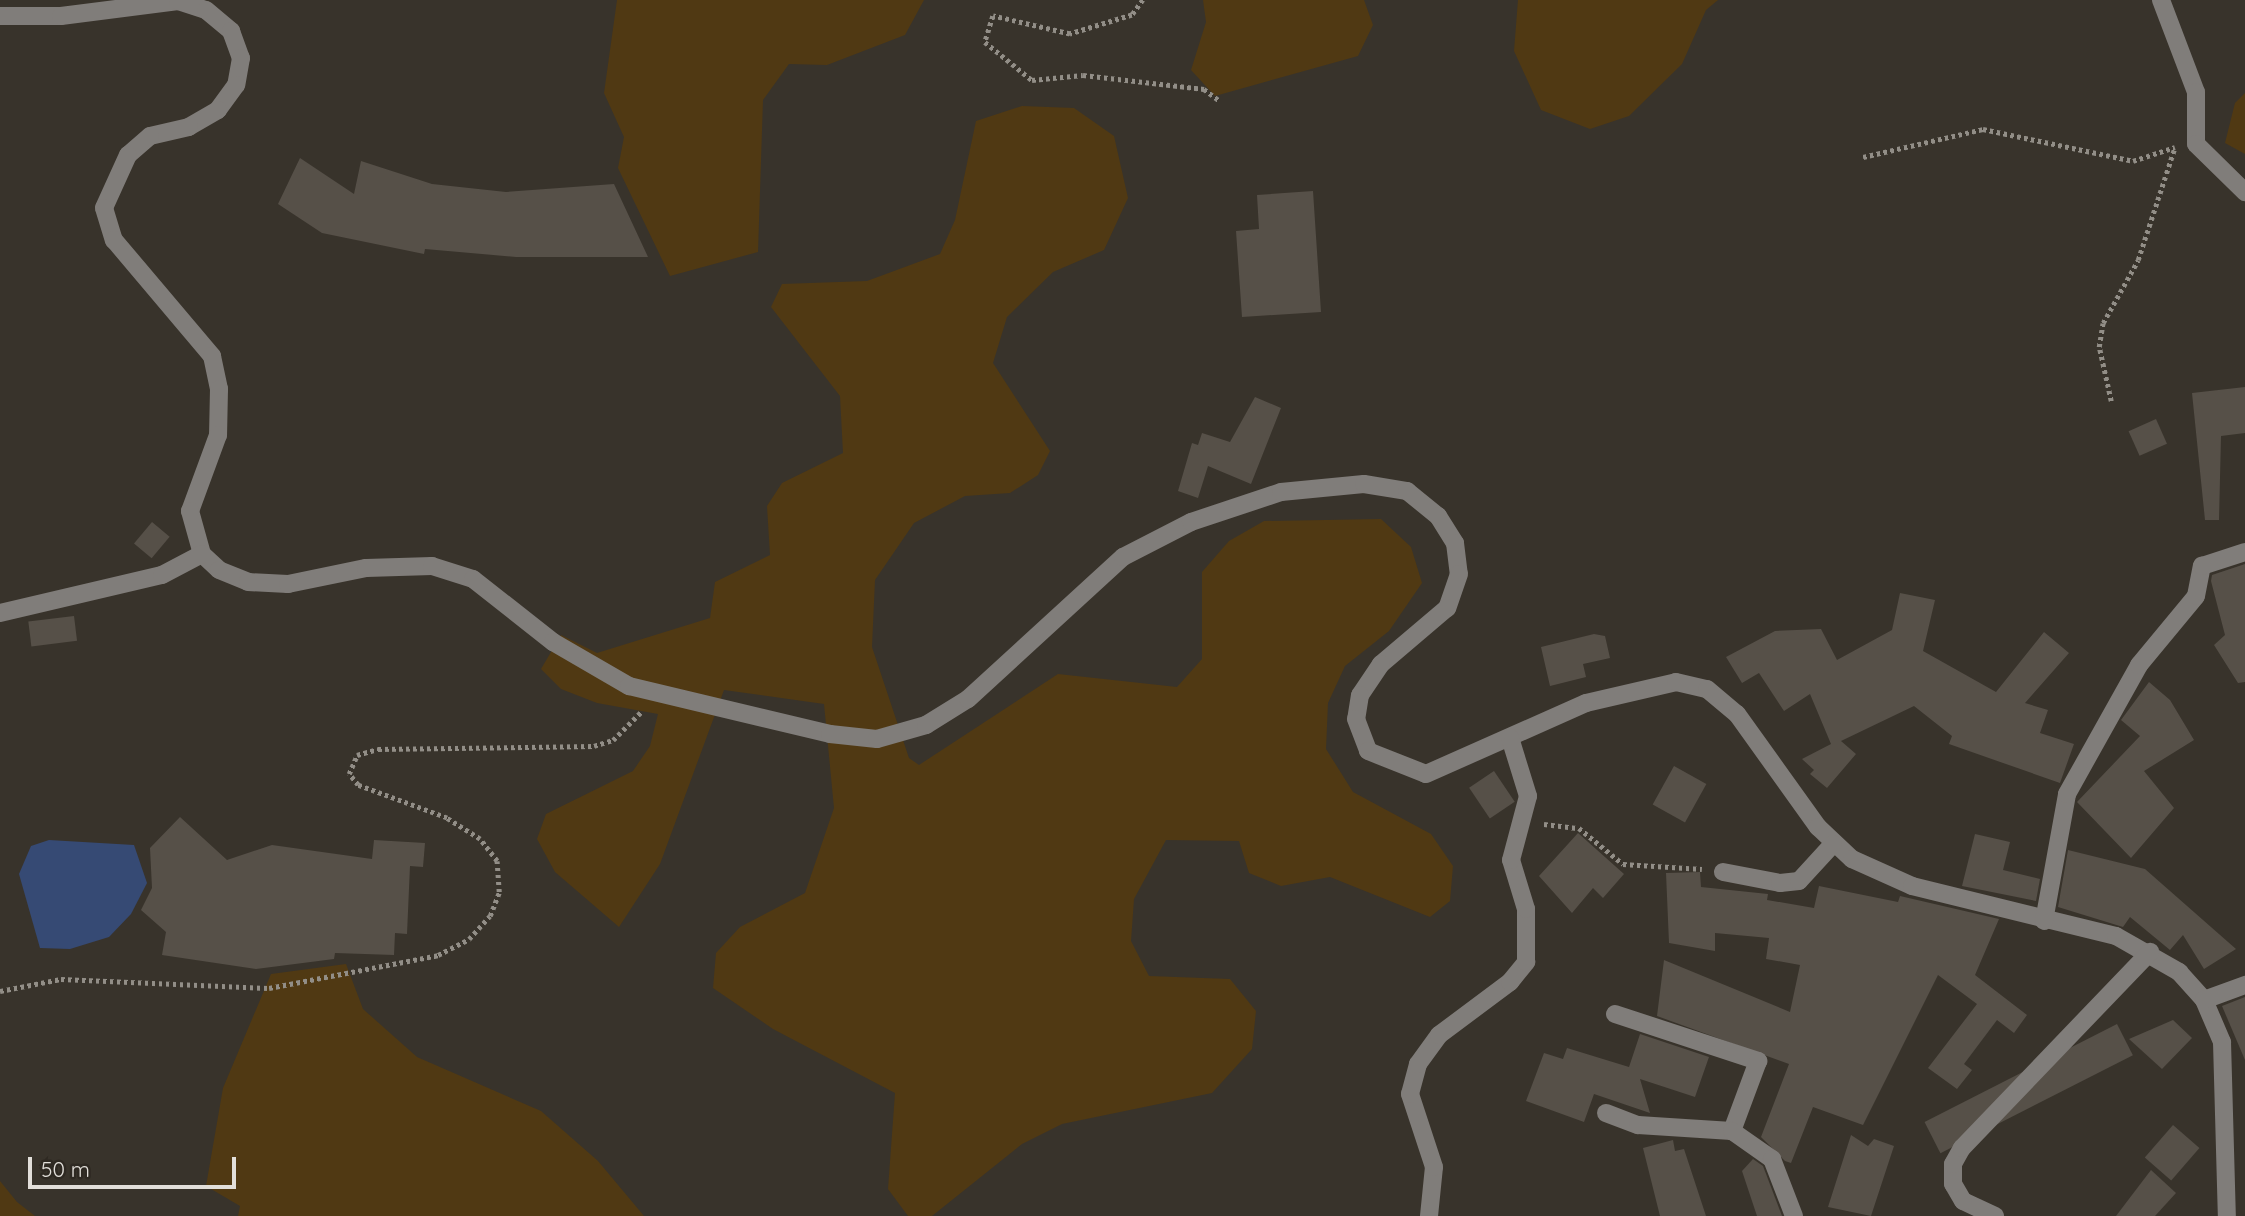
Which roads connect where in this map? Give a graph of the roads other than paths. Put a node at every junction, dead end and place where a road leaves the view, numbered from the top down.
1 (2161, 0) edge
2 (0, 16) edge
3 (2245, 192) edge
4 (2245, 552) edge
5 (202, 554) junction
6 (0, 613) edge
7 (1510, 738) junction
8 (1833, 844) junction
9 (1723, 872) road end
10 (2044, 921) junction
11 (2150, 952) junction
12 (2245, 985) edge
13 (2204, 1000) junction
14 (1615, 1014) dead end
15 (1606, 1113) dead end
16 (1732, 1131) junction
17 (2222, 1214) edge
18 (1429, 1216) edge
19 (1794, 1216) edge
20 (1995, 1216) edge

1 - 3 street
2 - 5 street
4 - 10 street
5 - 6 street
5 - 7 street
7 - 8 street
7 - 18 street
8 - 9 street
8 - 10 street
10 - 11 street
11 - 13 street
11 - 20 street
12 - 13 street
13 - 17 street
14 - 16 street
15 - 16 street
16 - 19 street

